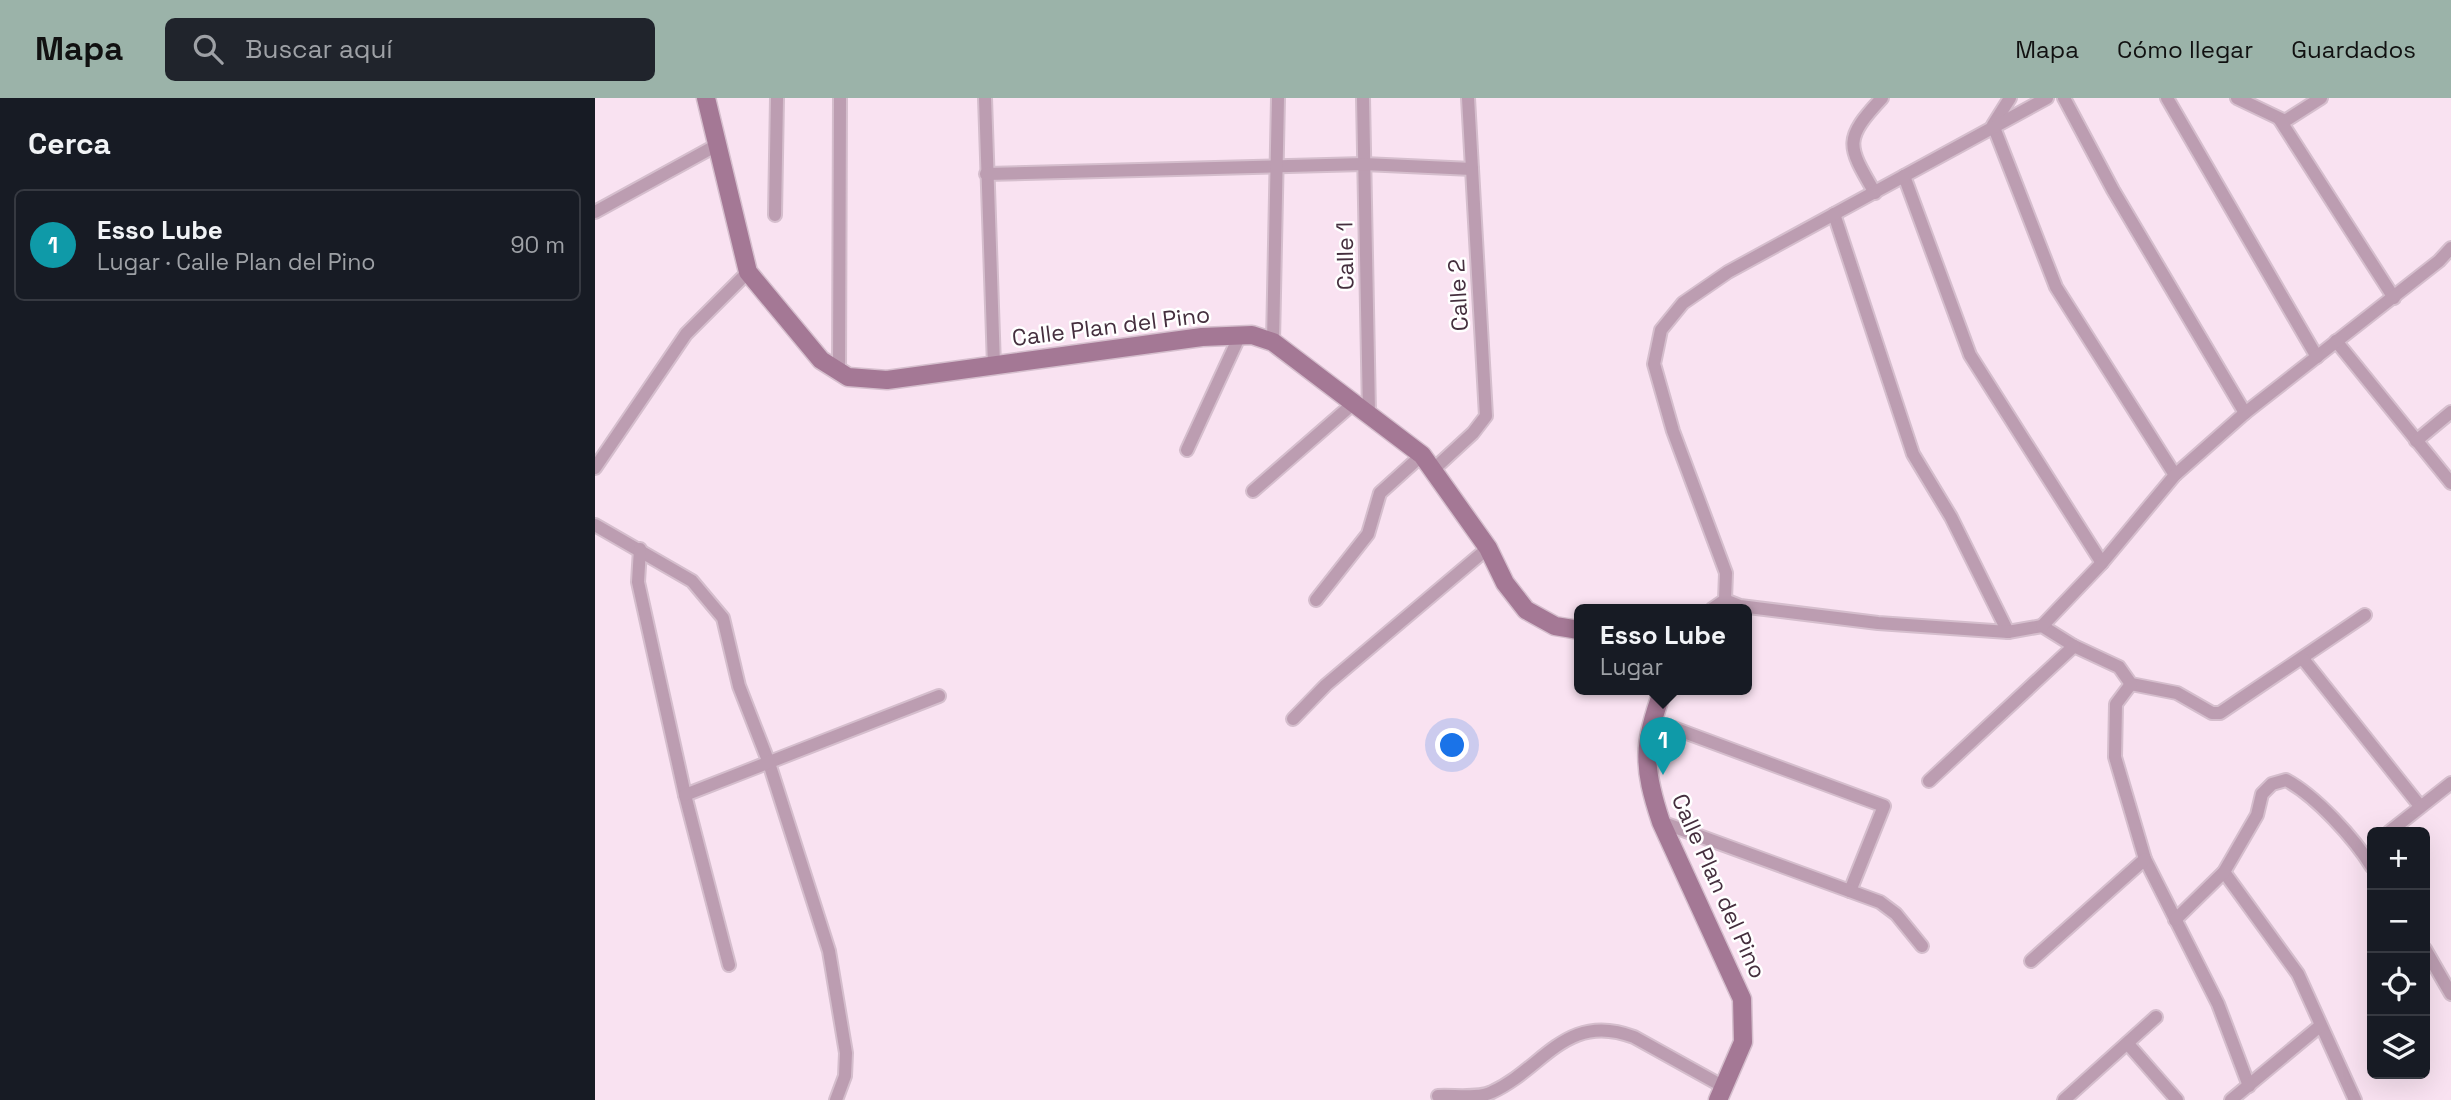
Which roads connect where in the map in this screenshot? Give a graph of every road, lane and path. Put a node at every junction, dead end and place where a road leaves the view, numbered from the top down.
1 (706, 98) edge
2 (777, 98) edge
3 (840, 98) edge
4 (985, 98) edge
5 (1278, 98) edge
6 (1363, 98) edge
7 (1468, 98) edge
8 (1882, 98) edge
9 (2010, 98) edge
10 (2047, 98) edge
11 (2064, 98) edge
12 (2167, 98) edge
13 (2236, 98) edge
14 (2321, 98) edge
15 (2280, 120) junction
16 (1993, 125) junction
17 (717, 145) junction
18 (1364, 164) junction
19 (1276, 168) junction
20 (1472, 169) junction
21 (986, 174) junction
22 (1904, 176) junction
23 (1875, 193) junction
24 (595, 212) edge
25 (1834, 214) junction
26 (775, 215) dead end
27 (2451, 248) edge
28 (748, 272) junction
29 (2394, 298) junction
30 (1240, 335) junction
31 (2336, 341) junction
32 (1273, 342) junction
33 (2318, 357) junction
34 (994, 366) junction
35 (839, 373) junction
36 (1362, 407) junction
37 (2451, 412) edge
38 (2245, 413) junction
39 (2416, 440) junction
40 (1187, 450) dead end
41 (1422, 454) junction
42 (595, 467) edge
43 (1434, 469) junction
44 (2175, 475) junction
45 (2451, 483) edge
46 (1254, 491) dead end
47 (595, 525) edge
48 (1488, 548) junction
49 (640, 550) junction
50 (2102, 563) junction
51 (1316, 600) dead end
52 (1725, 600) junction
53 (1719, 604) edge
54 (1735, 604) edge
55 (1752, 607) edge
56 (2365, 615) dead end
57 (2042, 626) junction
58 (1574, 629) edge
59 (2008, 632) junction
60 (2074, 646) junction
61 (2303, 659) junction
62 (2131, 684) junction
63 (1661, 695) edge
64 (939, 696) dead end
65 (1293, 719) dead end
66 (1651, 723) junction
67 (769, 763) junction
68 (1929, 781) dead end
69 (2451, 783) edge
70 (685, 796) junction
71 (2420, 806) junction
72 (1661, 822) junction
73 (2395, 827) edge
74 (2367, 849) edge
75 (2145, 859) junction
76 (2224, 872) junction
77 (1850, 891) junction
78 (2175, 920) junction
79 (1922, 946) dead end
80 (2427, 953) edge
81 (2031, 961) dead end
82 (729, 965) dead end
83 (2451, 994) edge
84 (2156, 1017) dead end
85 (2320, 1026) junction
86 (2128, 1044) junction
87 (2249, 1086) junction
88 (1721, 1093) edge
89 (1438, 1096) dead end
90 (836, 1100) edge
91 (2064, 1100) edge
92 (2177, 1100) edge
93 (2231, 1100) edge
94 (2355, 1100) edge

1 - 17 street, Calle Plan del Pino
2 - 26 street
3 - 35 street
4 - 21 street
5 - 19 street
6 - 18 street, Calle 1
7 - 20 street, Calle 2
8 - 23 street
9 - 16 street
10 - 16 street
11 - 38 street
12 - 33 street
13 - 15 street
14 - 15 street
15 - 29 street
16 - 22 street
16 - 44 street
17 - 24 street
17 - 28 street, Calle Plan del Pino
18 - 19 street
18 - 20 street
18 - 36 street, Calle 1
19 - 21 street
19 - 32 street
20 - 43 street, Calle 2
21 - 34 street
22 - 23 street
22 - 50 street
23 - 25 street
25 - 52 street
25 - 59 street
27 - 29 street
28 - 35 street, Calle Plan del Pino
28 - 42 street
29 - 31 street
30 - 32 street, Calle Plan del Pino
30 - 34 street, Calle Plan del Pino
30 - 40 street
31 - 33 street
31 - 39 street
32 - 36 street, Calle Plan del Pino
33 - 38 street
34 - 35 street, Calle Plan del Pino
36 - 41 street, Calle Plan del Pino
36 - 46 street
37 - 39 street
38 - 44 street
39 - 45 street
41 - 43 street, Calle Plan del Pino
41 - 51 street
43 - 48 street, Calle Plan del Pino
44 - 50 street
47 - 49 street
48 - 58 street, Calle Plan del Pino
48 - 65 street
49 - 67 street
49 - 70 street
50 - 57 street
52 - 53 street
52 - 54 street
55 - 59 street
56 - 61 street
57 - 59 street
57 - 60 street
60 - 62 street
60 - 68 street
61 - 62 street
61 - 71 street
62 - 75 street
63 - 66 street, Calle Plan del Pino
64 - 67 street
66 - 72 street, Calle Plan del Pino
66 - 77 street
67 - 70 street
67 - 90 street
69 - 71 street
70 - 82 street
71 - 73 street
72 - 77 street
72 - 88 street, Calle Plan del Pino
74 - 76 street
75 - 78 street
75 - 81 street
76 - 78 street
76 - 85 street
77 - 79 street
78 - 87 street
80 - 83 street
84 - 86 street
85 - 87 street
85 - 94 street
86 - 91 street
86 - 92 street
87 - 93 street
88 - 89 street

